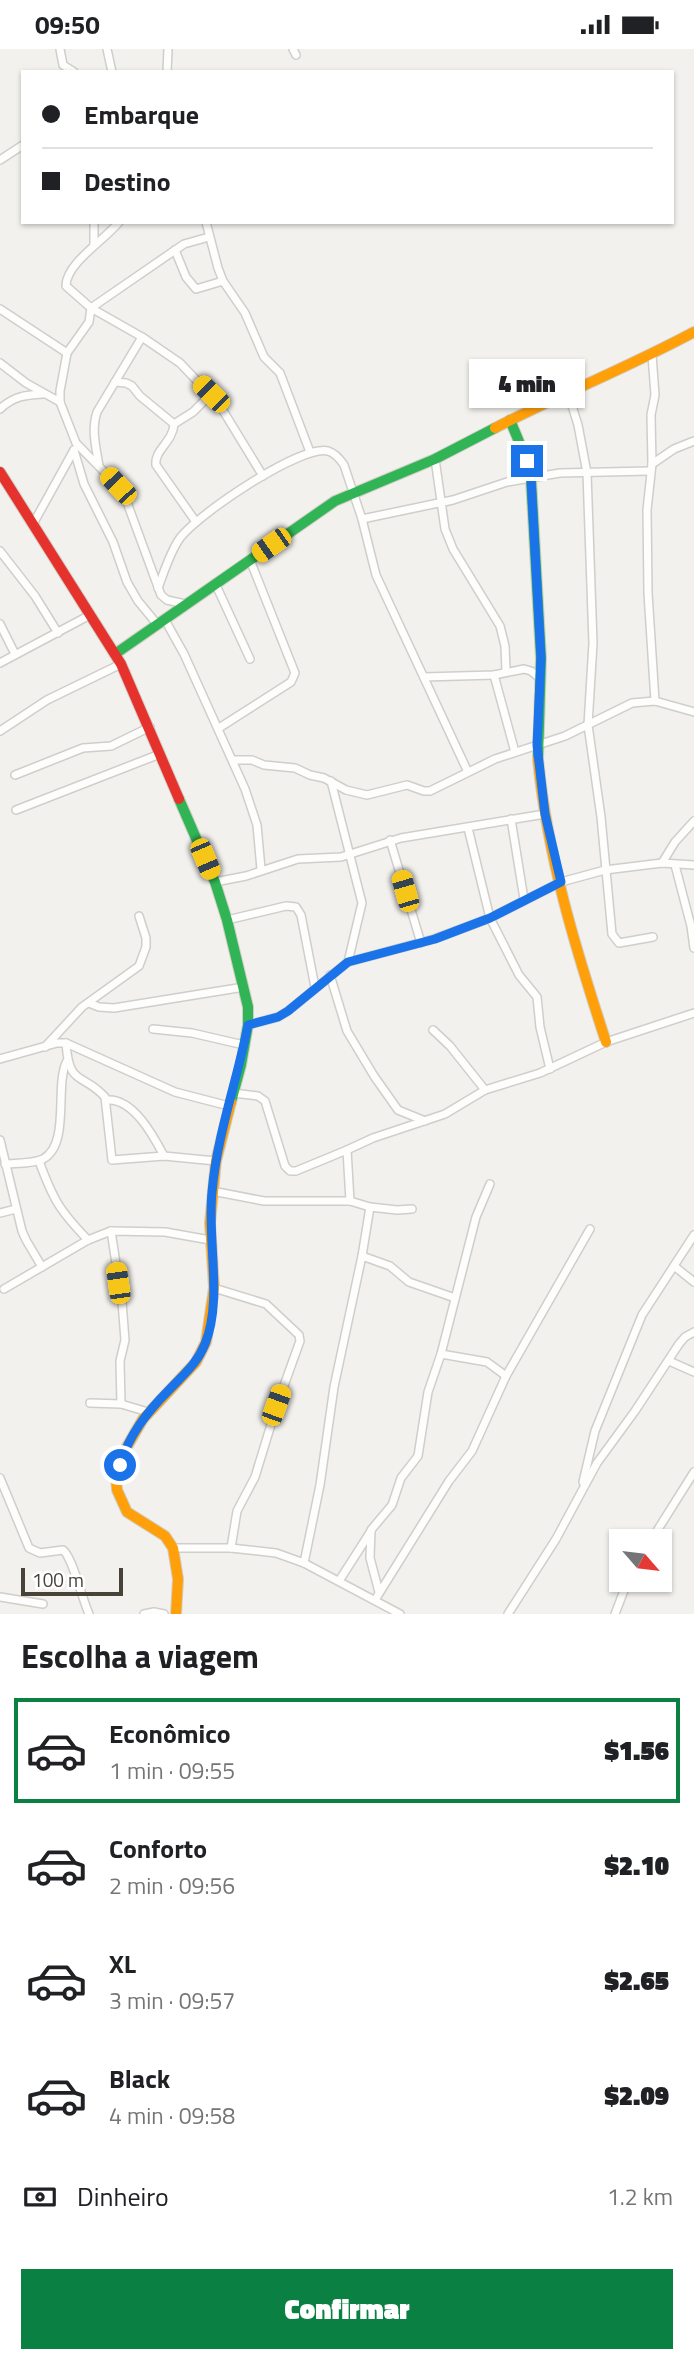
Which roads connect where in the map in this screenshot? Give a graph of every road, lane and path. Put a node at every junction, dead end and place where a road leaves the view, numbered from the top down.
1 (60, 49) edge
2 (107, 49) edge
3 (168, 49) edge
4 (71, 70) edge
5 (112, 70) edge
6 (167, 70) edge
7 (21, 146) edge
8 (0, 160) edge
9 (94, 224) edge
10 (117, 224) edge
11 (206, 224) edge
12 (209, 237) junction
13 (93, 245) junction
14 (175, 250) junction
15 (223, 281) junction
16 (91, 308) junction
17 (0, 309) edge
18 (694, 332) edge
19 (142, 337) junction
20 (67, 353) junction
21 (652, 355) junction
22 (0, 363) edge
23 (115, 382) junction
24 (568, 393) junction
25 (44, 394) junction
26 (211, 394) junction
27 (60, 402) junction
28 (0, 409) edge
29 (510, 420) junction
30 (174, 423) junction
31 (694, 441) edge
32 (75, 446) junction
33 (310, 452) junction
34 (435, 459) junction
35 (99, 466) junction
36 (651, 468) junction
37 (587, 473) junction
38 (263, 476) junction
39 (2, 478) edge
40 (531, 479) junction
41 (354, 491) junction
42 (442, 502) junction
43 (362, 519) junction
44 (196, 522) junction
45 (33, 524) junction
46 (0, 551) edge
47 (250, 560) junction
48 (215, 583) junction
49 (158, 588) junction
50 (185, 604) junction
51 (90, 615) junction
52 (161, 622) junction
53 (0, 624) edge
54 (58, 633) junction
55 (15, 654) junction
56 (115, 654) junction
57 (250, 659) dead end
58 (0, 663) edge
59 (121, 664) junction
60 (506, 671) junction
61 (494, 675) junction
62 (424, 677) junction
63 (541, 679) junction
64 (655, 702) junction
65 (694, 712) edge
66 (0, 717) edge
67 (588, 725) junction
68 (150, 727) junction
69 (219, 728) junction
70 (3, 729) edge
71 (537, 745) junction
72 (515, 753) junction
73 (160, 754) junction
74 (234, 760) junction
75 (467, 771) junction
76 (15, 775) dead end
77 (331, 781) junction
78 (16, 810) dead end
79 (545, 814) junction
80 (511, 819) junction
81 (694, 821) edge
82 (468, 828) junction
83 (390, 840) junction
84 (351, 854) junction
85 (662, 863) junction
86 (675, 865) junction
87 (694, 865) edge
88 (261, 870) junction
89 (605, 870) junction
90 (215, 882) junction
91 (561, 882) junction
92 (524, 899) junction
93 (139, 916) dead end
94 (490, 918) junction
95 (227, 920) junction
96 (653, 937) dead end
97 (694, 942) edge
98 (421, 943) junction
99 (694, 949) edge
100 (348, 962) junction
101 (330, 975) junction
102 (244, 987) junction
103 (315, 988) junction
104 (89, 1003) junction
105 (694, 1013) edge
106 (248, 1025) junction
107 (153, 1029) dead end
108 (433, 1030) dead end
109 (606, 1042) junction
110 (66, 1043) junction
111 (244, 1045) junction
112 (45, 1047) junction
113 (0, 1059) edge
114 (67, 1061) junction
115 (551, 1069) junction
116 (485, 1090) junction
117 (233, 1093) junction
118 (107, 1100) junction
119 (229, 1106) junction
120 (426, 1121) junction
121 (0, 1140) edge
122 (347, 1150) junction
123 (164, 1156) junction
124 (38, 1161) junction
125 (216, 1161) junction
126 (5, 1164) junction
127 (490, 1184) dead end
128 (212, 1191) junction
129 (350, 1201) junction
130 (370, 1207) junction
131 (16, 1209) junction
132 (412, 1209) dead end
133 (0, 1213) edge
134 (590, 1229) dead end
135 (111, 1231) junction
136 (694, 1235) edge
137 (88, 1240) junction
138 (210, 1240) junction
139 (362, 1256) junction
140 (674, 1266) junction
141 (42, 1267) junction
142 (694, 1282) edge
143 (214, 1287) junction
144 (4, 1289) dead end
145 (455, 1298) junction
146 (694, 1332) edge
147 (441, 1354) junction
148 (669, 1361) junction
149 (694, 1372) edge
150 (506, 1376) junction
151 (90, 1402) dead end
152 (121, 1404) junction
153 (148, 1412) junction
154 (694, 1472) edge
155 (0, 1478) edge
156 (582, 1490) junction
157 (4, 1502) edge
158 (658, 1529) edge
159 (371, 1531) junction
160 (173, 1548) junction
161 (231, 1548) junction
162 (304, 1563) junction
163 (339, 1581) junction
164 (379, 1591) junction
165 (623, 1593) edge
166 (0, 1597) edge
167 (375, 1599) junction
168 (43, 1604) dead end
169 (89, 1614) edge
170 (144, 1614) edge
171 (164, 1614) edge
172 (176, 1614) edge
173 (399, 1614) edge
174 (508, 1614) edge
175 (615, 1614) edge

1 - 4 street
2 - 5 street
3 - 6 street
7 - 8 street
9 - 13 street
10 - 13 street
11 - 12 street
12 - 14 street
12 - 15 street
13 - 16 street
14 - 15 street
14 - 16 street
15 - 33 street
16 - 19 street
16 - 20 street
17 - 20 street
18 - 21 street
19 - 23 street
19 - 26 street
20 - 27 street
21 - 24 street
21 - 36 street
22 - 25 street
23 - 30 street
23 - 35 street
24 - 29 street
24 - 37 street
25 - 27 street
25 - 28 street
26 - 30 street
26 - 38 street
27 - 32 street
29 - 34 street
29 - 40 street
30 - 44 street
31 - 36 street
32 - 35 street
32 - 45 street
32 - 52 street
33 - 38 street
33 - 41 street
34 - 41 street
34 - 42 street
35 - 49 street
36 - 37 street
36 - 64 street
37 - 40 street
37 - 67 street
38 - 44 street
39 - 45 street
40 - 42 street
40 - 63 street
41 - 43 street
41 - 47 street
42 - 43 street
42 - 60 street
43 - 62 street
44 - 49 street
45 - 51 street
46 - 54 street
47 - 48 street
47 - 69 street
48 - 50 street
48 - 57 street
49 - 50 street
50 - 52 street
51 - 54 street
51 - 56 street
52 - 56 street
52 - 69 street
53 - 55 street
54 - 55 street
55 - 58 street
56 - 59 street
59 - 68 street
59 - 70 street
60 - 61 street
60 - 63 street
61 - 62 street
61 - 72 street
62 - 75 street
63 - 71 street
64 - 65 street
64 - 67 street
66 - 70 street
67 - 71 street
67 - 89 street
68 - 73 street
68 - 76 street
69 - 74 street
71 - 72 street
71 - 79 street
72 - 75 street
73 - 78 street
73 - 90 street
74 - 77 street
74 - 88 street
75 - 77 street
77 - 84 street
79 - 80 street
79 - 91 street
80 - 82 street
80 - 92 street
81 - 85 street
82 - 83 street
82 - 94 street
83 - 84 street
83 - 98 street
84 - 88 street
84 - 100 street
85 - 86 street
85 - 89 street
86 - 87 street
86 - 97 street
88 - 90 street
89 - 91 street
89 - 96 street
90 - 95 street
91 - 92 street
91 - 109 street
92 - 94 street
93 - 104 street
94 - 98 street
94 - 115 street
95 - 102 street
95 - 103 street
97 - 99 street
98 - 100 street
100 - 101 street
101 - 103 street
101 - 120 street
102 - 104 street
102 - 106 street
103 - 106 street
104 - 112 street
105 - 109 street
106 - 111 street
107 - 111 street
108 - 116 street
109 - 115 street
110 - 112 street
110 - 114 street
110 - 119 street
111 - 117 street
112 - 113 street
114 - 118 street
114 - 124 street
115 - 116 street
116 - 120 street
117 - 119 street
117 - 122 street
118 - 123 street
118 - 123 street
119 - 125 street
120 - 122 street
121 - 126 street
122 - 129 street
123 - 125 street
124 - 126 street
124 - 137 street
125 - 128 street
126 - 131 street
127 - 145 street
128 - 129 street
128 - 138 street
129 - 130 street
130 - 132 street
130 - 139 street
131 - 133 street
131 - 141 street
134 - 150 street
135 - 137 street
135 - 138 street
135 - 152 street
136 - 140 street
137 - 141 street
138 - 143 street
139 - 145 street
139 - 162 street
140 - 142 street
140 - 156 street
141 - 144 street
143 - 153 street
143 - 161 street
145 - 147 street
146 - 148 street
147 - 150 street
147 - 159 street
148 - 149 street
148 - 156 street
150 - 164 street
151 - 152 street
152 - 153 street
153 - 160 street
154 - 158 street
155 - 157 street
156 - 174 street
157 - 169 street
159 - 163 street
159 - 164 street
160 - 161 street
160 - 172 street
161 - 162 street
162 - 163 street
163 - 167 street
164 - 167 street
165 - 175 street
166 - 168 street
167 - 173 street
170 - 171 street

